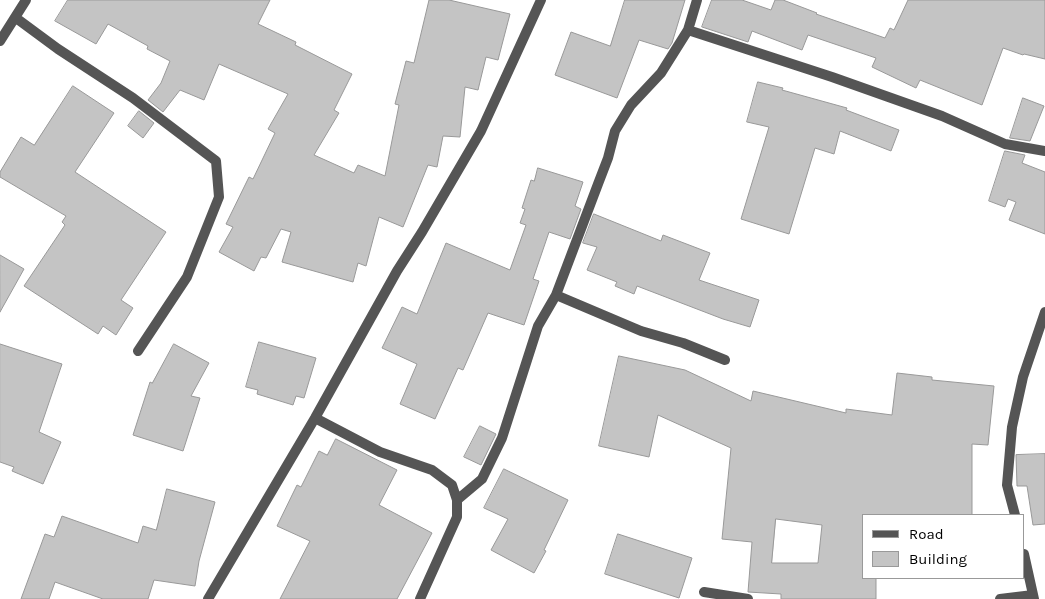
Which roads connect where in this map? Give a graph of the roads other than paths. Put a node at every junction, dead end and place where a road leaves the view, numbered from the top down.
1 (26, 0) edge
2 (541, 0) edge
3 (697, 0) edge
4 (16, 18) junction
5 (688, 30) junction
6 (0, 41) edge
7 (1045, 151) edge
8 (556, 295) junction
9 (1045, 312) edge
10 (138, 351) dead end
11 (725, 360) dead end
12 (315, 418) junction
13 (456, 500) junction
14 (1014, 514) edge
15 (1025, 559) edge
16 (704, 592) dead end
17 (1033, 597) edge
18 (208, 599) edge
19 (420, 599) edge
20 (748, 599) edge
21 (1000, 599) edge

1 - 4 street
2 - 12 street
3 - 5 street
4 - 6 street
4 - 10 street
5 - 7 street
5 - 8 street
8 - 11 street
8 - 13 street
9 - 14 street
12 - 13 street
12 - 18 street
13 - 19 street
15 - 17 street
16 - 20 street
17 - 21 street

